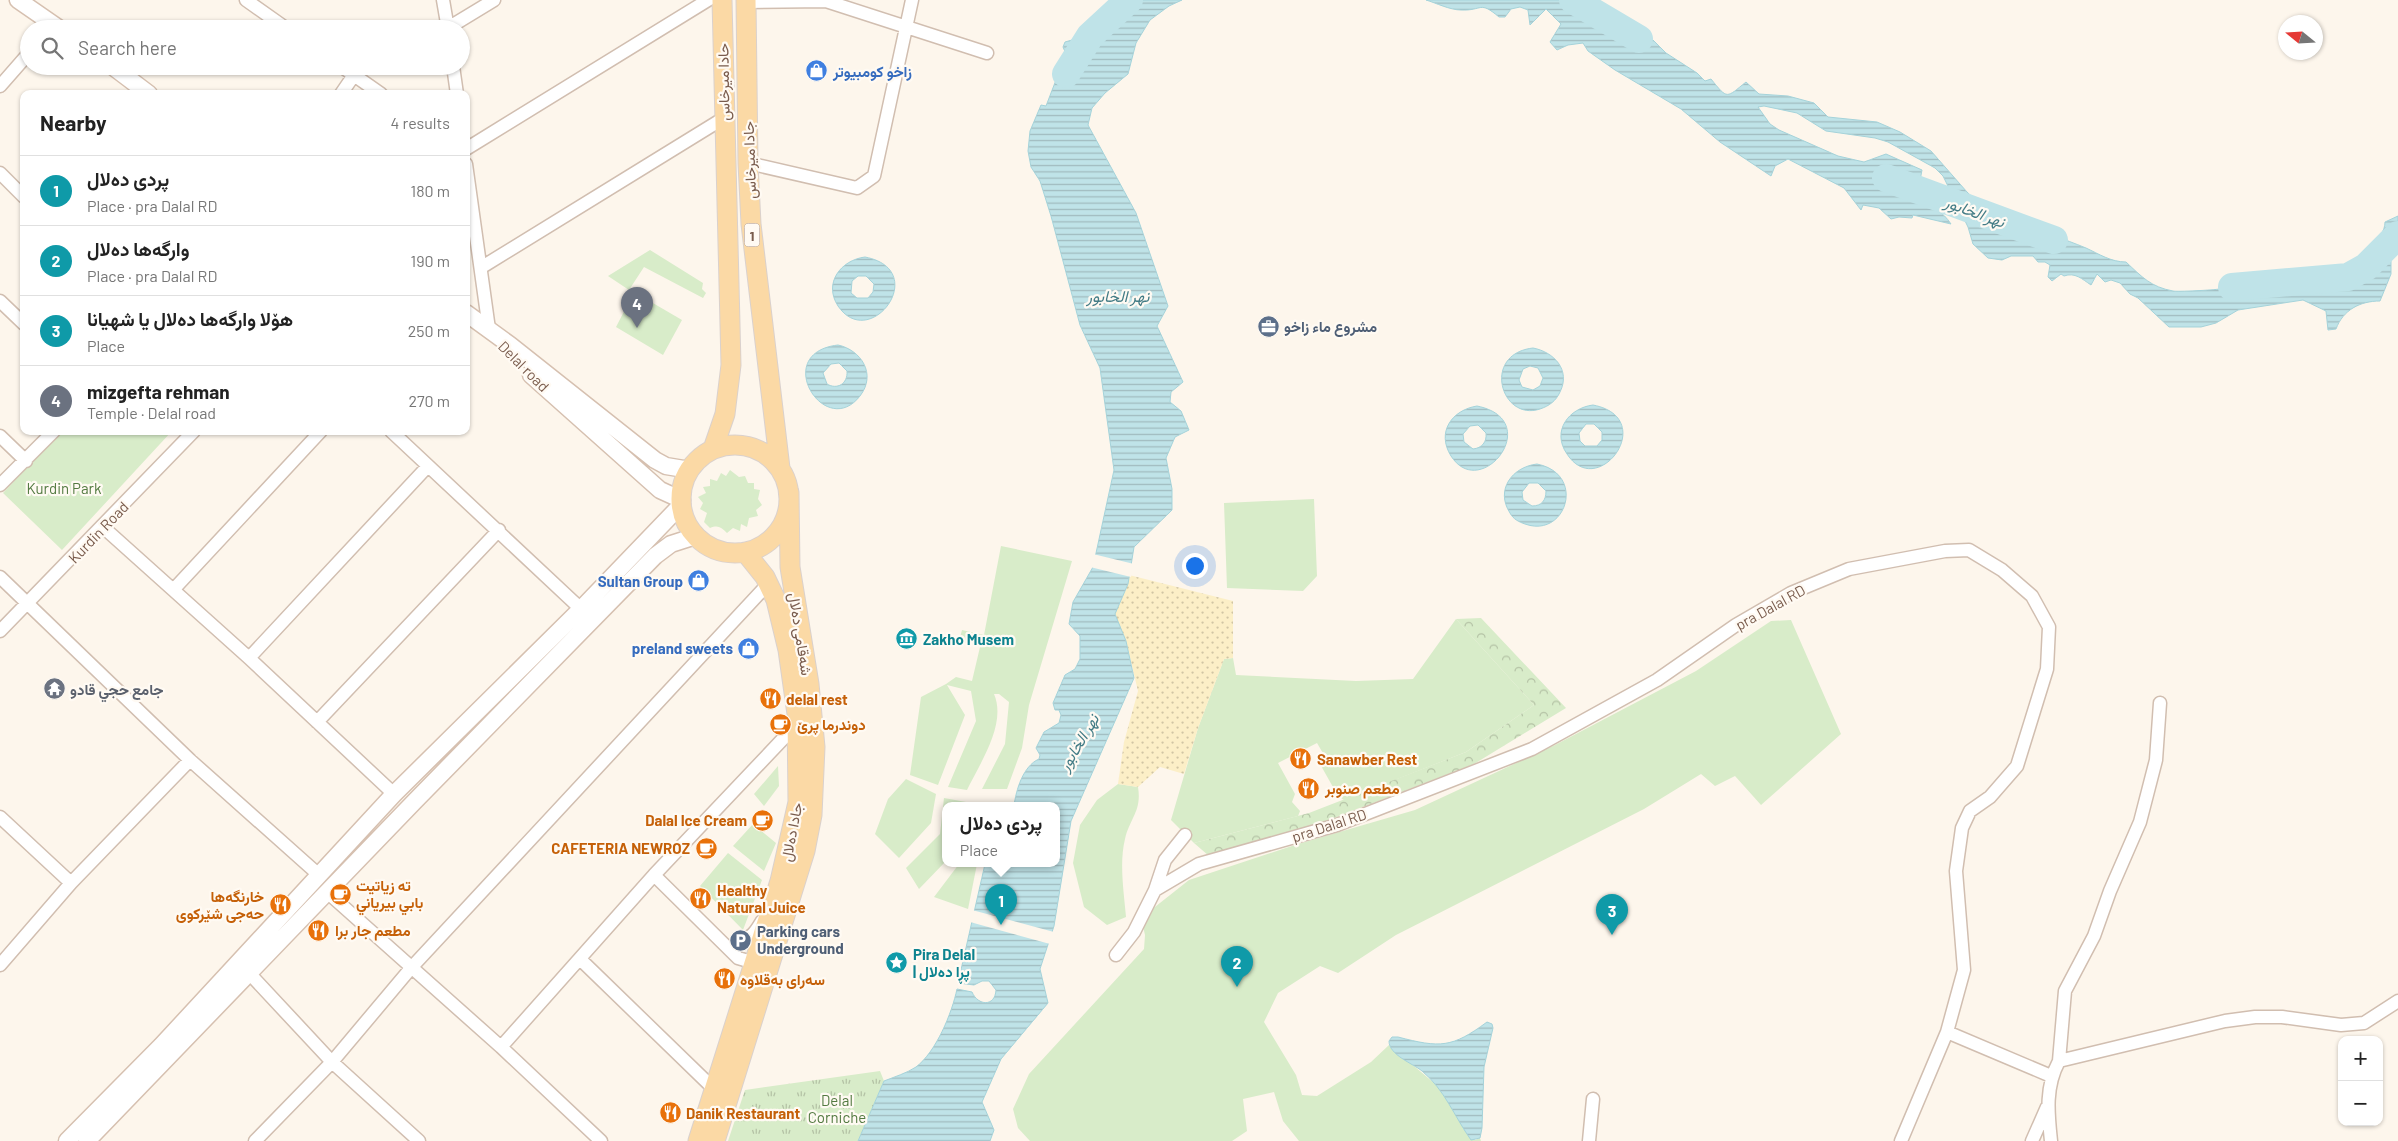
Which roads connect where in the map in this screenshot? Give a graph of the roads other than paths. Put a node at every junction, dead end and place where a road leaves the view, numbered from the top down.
1 (18, 0) edge
2 (246, 0) edge
3 (443, 0) edge
4 (494, 0) edge
5 (708, 0) edge
6 (722, 0) edge
7 (912, 0) edge
8 (746, 1) edge
9 (45, 20) edge
10 (274, 20) edge
11 (447, 20) edge
12 (461, 20) edge
13 (906, 26) junction
14 (987, 53) dead end
15 (20, 63) edge
16 (124, 75) edge
17 (354, 75) joint
18 (454, 75) edge
19 (0, 86) edge
20 (145, 90) edge
21 (344, 90) edge
22 (375, 90) edge
23 (456, 90) edge
24 (724, 118) junction
25 (470, 147) edge
26 (748, 163) junction
27 (0, 173) edge
28 (470, 190) edge
29 (20, 193) edge
30 (482, 267) junction
31 (0, 301) edge
32 (470, 316) edge
33 (20, 320) edge
34 (489, 329) junction
35 (50, 435) edge
36 (190, 435) edge
37 (317, 435) edge
38 (395, 435) edge
39 (0, 436) edge
40 (713, 450) junction
41 (26, 461) junction
42 (428, 466) junction
43 (780, 468) junction
44 (690, 470) junction
45 (0, 486) edge
46 (789, 492) junction
47 (682, 502) junction
48 (103, 527) junction
49 (499, 530) junction
50 (696, 536) junction
51 (745, 552) junction
52 (0, 577) edge
53 (768, 584) junction
54 (174, 589) junction
55 (28, 602) junction
56 (581, 609) junction
57 (0, 631) edge
58 (249, 658) junction
59 (2160, 703) dead end
60 (317, 722) junction
61 (798, 723) junction
62 (190, 760) junction
63 (394, 794) junction
64 (812, 805) joint
65 (0, 817) edge
66 (1185, 835) dead end
67 (319, 875) junction
68 (654, 875) junction
69 (71, 883) junction
70 (1155, 890) junction
71 (328, 892) junction
72 (772, 906) junction
73 (741, 940) dead end
74 (1116, 955) dead end
75 (581, 960) junction
76 (755, 963) junction
77 (0, 965) edge
78 (411, 968) junction
79 (249, 973) junction
80 (2398, 1001) edge
81 (1947, 1032) junction
82 (501, 1047) junction
83 (2058, 1061) junction
84 (332, 1062) junction
85 (2051, 1076) junction
86 (714, 1089) junction
87 (1593, 1099) dead end
88 (2047, 1106) junction
89 (414, 1140) edge
90 (67, 1141) edge
91 (87, 1141) edge
92 (255, 1141) edge
93 (601, 1141) edge
94 (698, 1141) edge
95 (715, 1141) edge
96 (1589, 1141) edge
97 (1901, 1141) edge
98 (2032, 1141) edge
99 (2051, 1141) edge

1 - 9 main road
2 - 10 street
3 - 11 street
4 - 12 street
5 - 25 street
6 - 24 main road, حادا ميرخاس
7 - 13 street
8 - 13 street
8 - 26 main road, جادا ميرخاس / 1
13 - 14 street
13 - 26 street
15 - 19 street
16 - 20 main road
17 - 21 street
17 - 22 street
18 - 23 street
24 - 30 street
24 - 40 main road, حادا ميرخاس
26 - 43 main road, جادا ميرخاس / 1
27 - 29 street
28 - 30 street
30 - 34 street
31 - 33 street
32 - 34 main road
34 - 44 main road, Delal road
34 - 47 main road, Delal road
35 - 41 street
36 - 48 street, Kurdin Road
37 - 54 street
38 - 42 street
39 - 41 street
40 - 43 main road
40 - 44 main road
41 - 45 street
42 - 49 street
42 - 58 street
43 - 46 main road
44 - 47 main road
46 - 51 main road
46 - 64 main road, شەقامی دەلال
47 - 50 main road
47 - 56 main road
48 - 54 street
48 - 55 street, Kurdin Road
49 - 56 street
49 - 60 street
50 - 51 main road
50 - 71 main road
51 - 53 main road, جادا دەلال
52 - 55 street
53 - 61 main road, جادا دەلال
53 - 78 street
54 - 58 street
55 - 57 street, Kurdin Road
55 - 62 street
56 - 63 main road
58 - 60 street
59 - 83 street
60 - 63 street
61 - 68 street
61 - 72 main road, جادا دەلال
62 - 67 street
62 - 69 street
63 - 67 main road
64 - 95 main road, جادا دەلال
65 - 69 street
66 - 70 street
67 - 90 main road
68 - 75 street
68 - 76 street
69 - 77 street
70 - 74 street
70 - 81 street, pra Dalal RD
71 - 78 street
71 - 79 main road
72 - 73 street
72 - 76 main road, جادا دەلال
75 - 82 street
75 - 86 street
76 - 86 main road, جادا دەلال
78 - 82 street
78 - 84 street
79 - 84 street
79 - 91 main road
80 - 83 street
81 - 85 street
81 - 97 street, pra Dalal RD
82 - 93 street
83 - 85 street
84 - 89 street
84 - 92 street
85 - 88 street
86 - 94 main road, جادا دەلال
87 - 96 street
88 - 98 street
88 - 99 street

